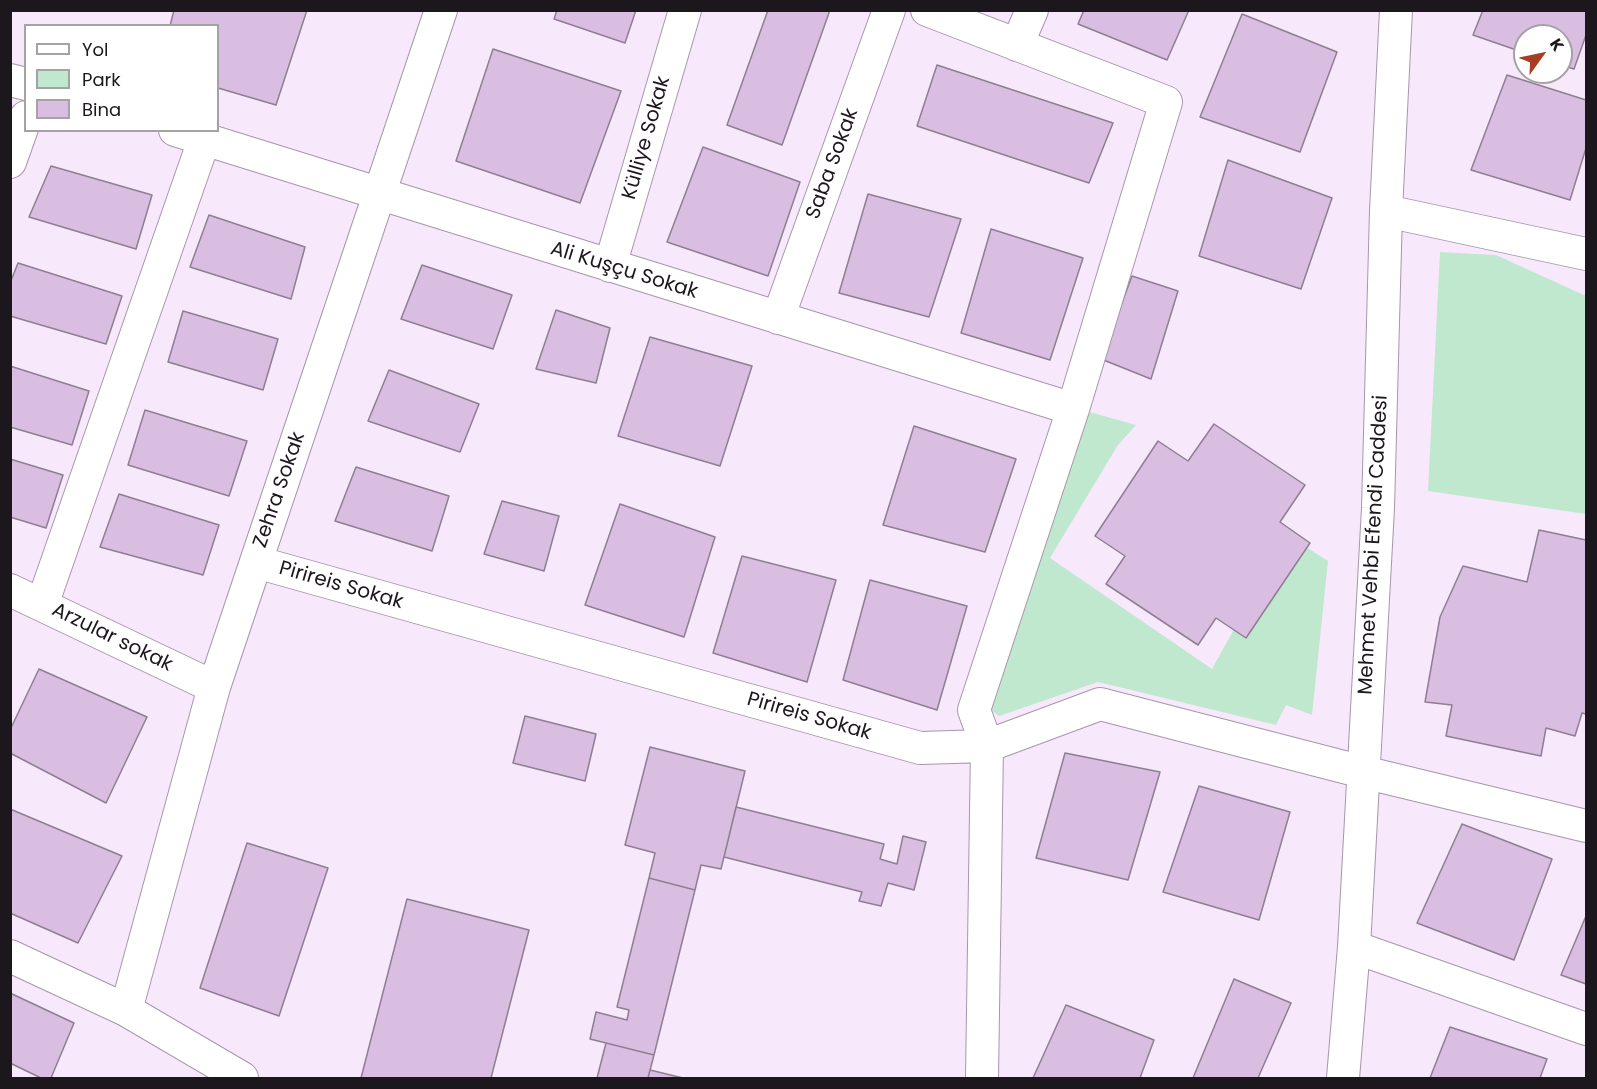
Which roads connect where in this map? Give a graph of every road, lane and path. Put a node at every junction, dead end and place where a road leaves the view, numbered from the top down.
1 (441, 10) edge
2 (685, 10) edge
3 (889, 10) edge
4 (927, 10) edge
5 (1032, 10) edge
6 (1396, 10) edge
7 (1017, 45) junction
8 (24, 123) edge
9 (189, 135) edge
10 (10, 162) edge
11 (379, 195) junction
12 (1386, 211) junction
13 (1587, 254) edge
14 (610, 266) junction
15 (778, 318) junction
16 (1073, 409) junction
17 (256, 562) junction
18 (10, 590) edge
19 (42, 604) junction
20 (214, 687) junction
21 (987, 746) junction
22 (1363, 772) junction
23 (1587, 826) edge
24 (1354, 947) junction
25 (10, 956) edge
26 (126, 1010) junction
27 (1587, 1029) edge
28 (242, 1078) edge
29 (982, 1078) edge
30 (1343, 1078) edge

1 - 11 street, Zehra Sokak
2 - 14 street, Külliye Sokak
3 - 15 street, Saba Sokak
4 - 7 street
5 - 7 street
6 - 12 street, Mehmet Vehbi Efendi Caddesi
7 - 16 street
8 - 10 street
9 - 11 street, Ali Kuşçu Sokak
9 - 19 street
11 - 14 street, Ali Kuşçu Sokak
11 - 17 street, Zehra Sokak
12 - 13 street
12 - 22 street, Mehmet Vehbi Efendi Caddesi
14 - 15 street, Ali Kuşçu Sokak
15 - 16 street, Ali Kuşçu Sokak
16 - 21 street
17 - 20 street, Zehra Sokak
17 - 21 street, Pirireis Sokak
18 - 19 street, Arzular sokak
19 - 20 street, Arzular sokak
20 - 26 street, Zehra Sokak
21 - 22 street, Pirireis Sokak
21 - 29 street
22 - 23 street, Pirireis Sokak
22 - 24 street, Mehmet Vehbi Efendi Caddesi
24 - 27 street
24 - 30 street, Mehmet Vehbi Efendi Caddesi
25 - 26 street
26 - 28 street

